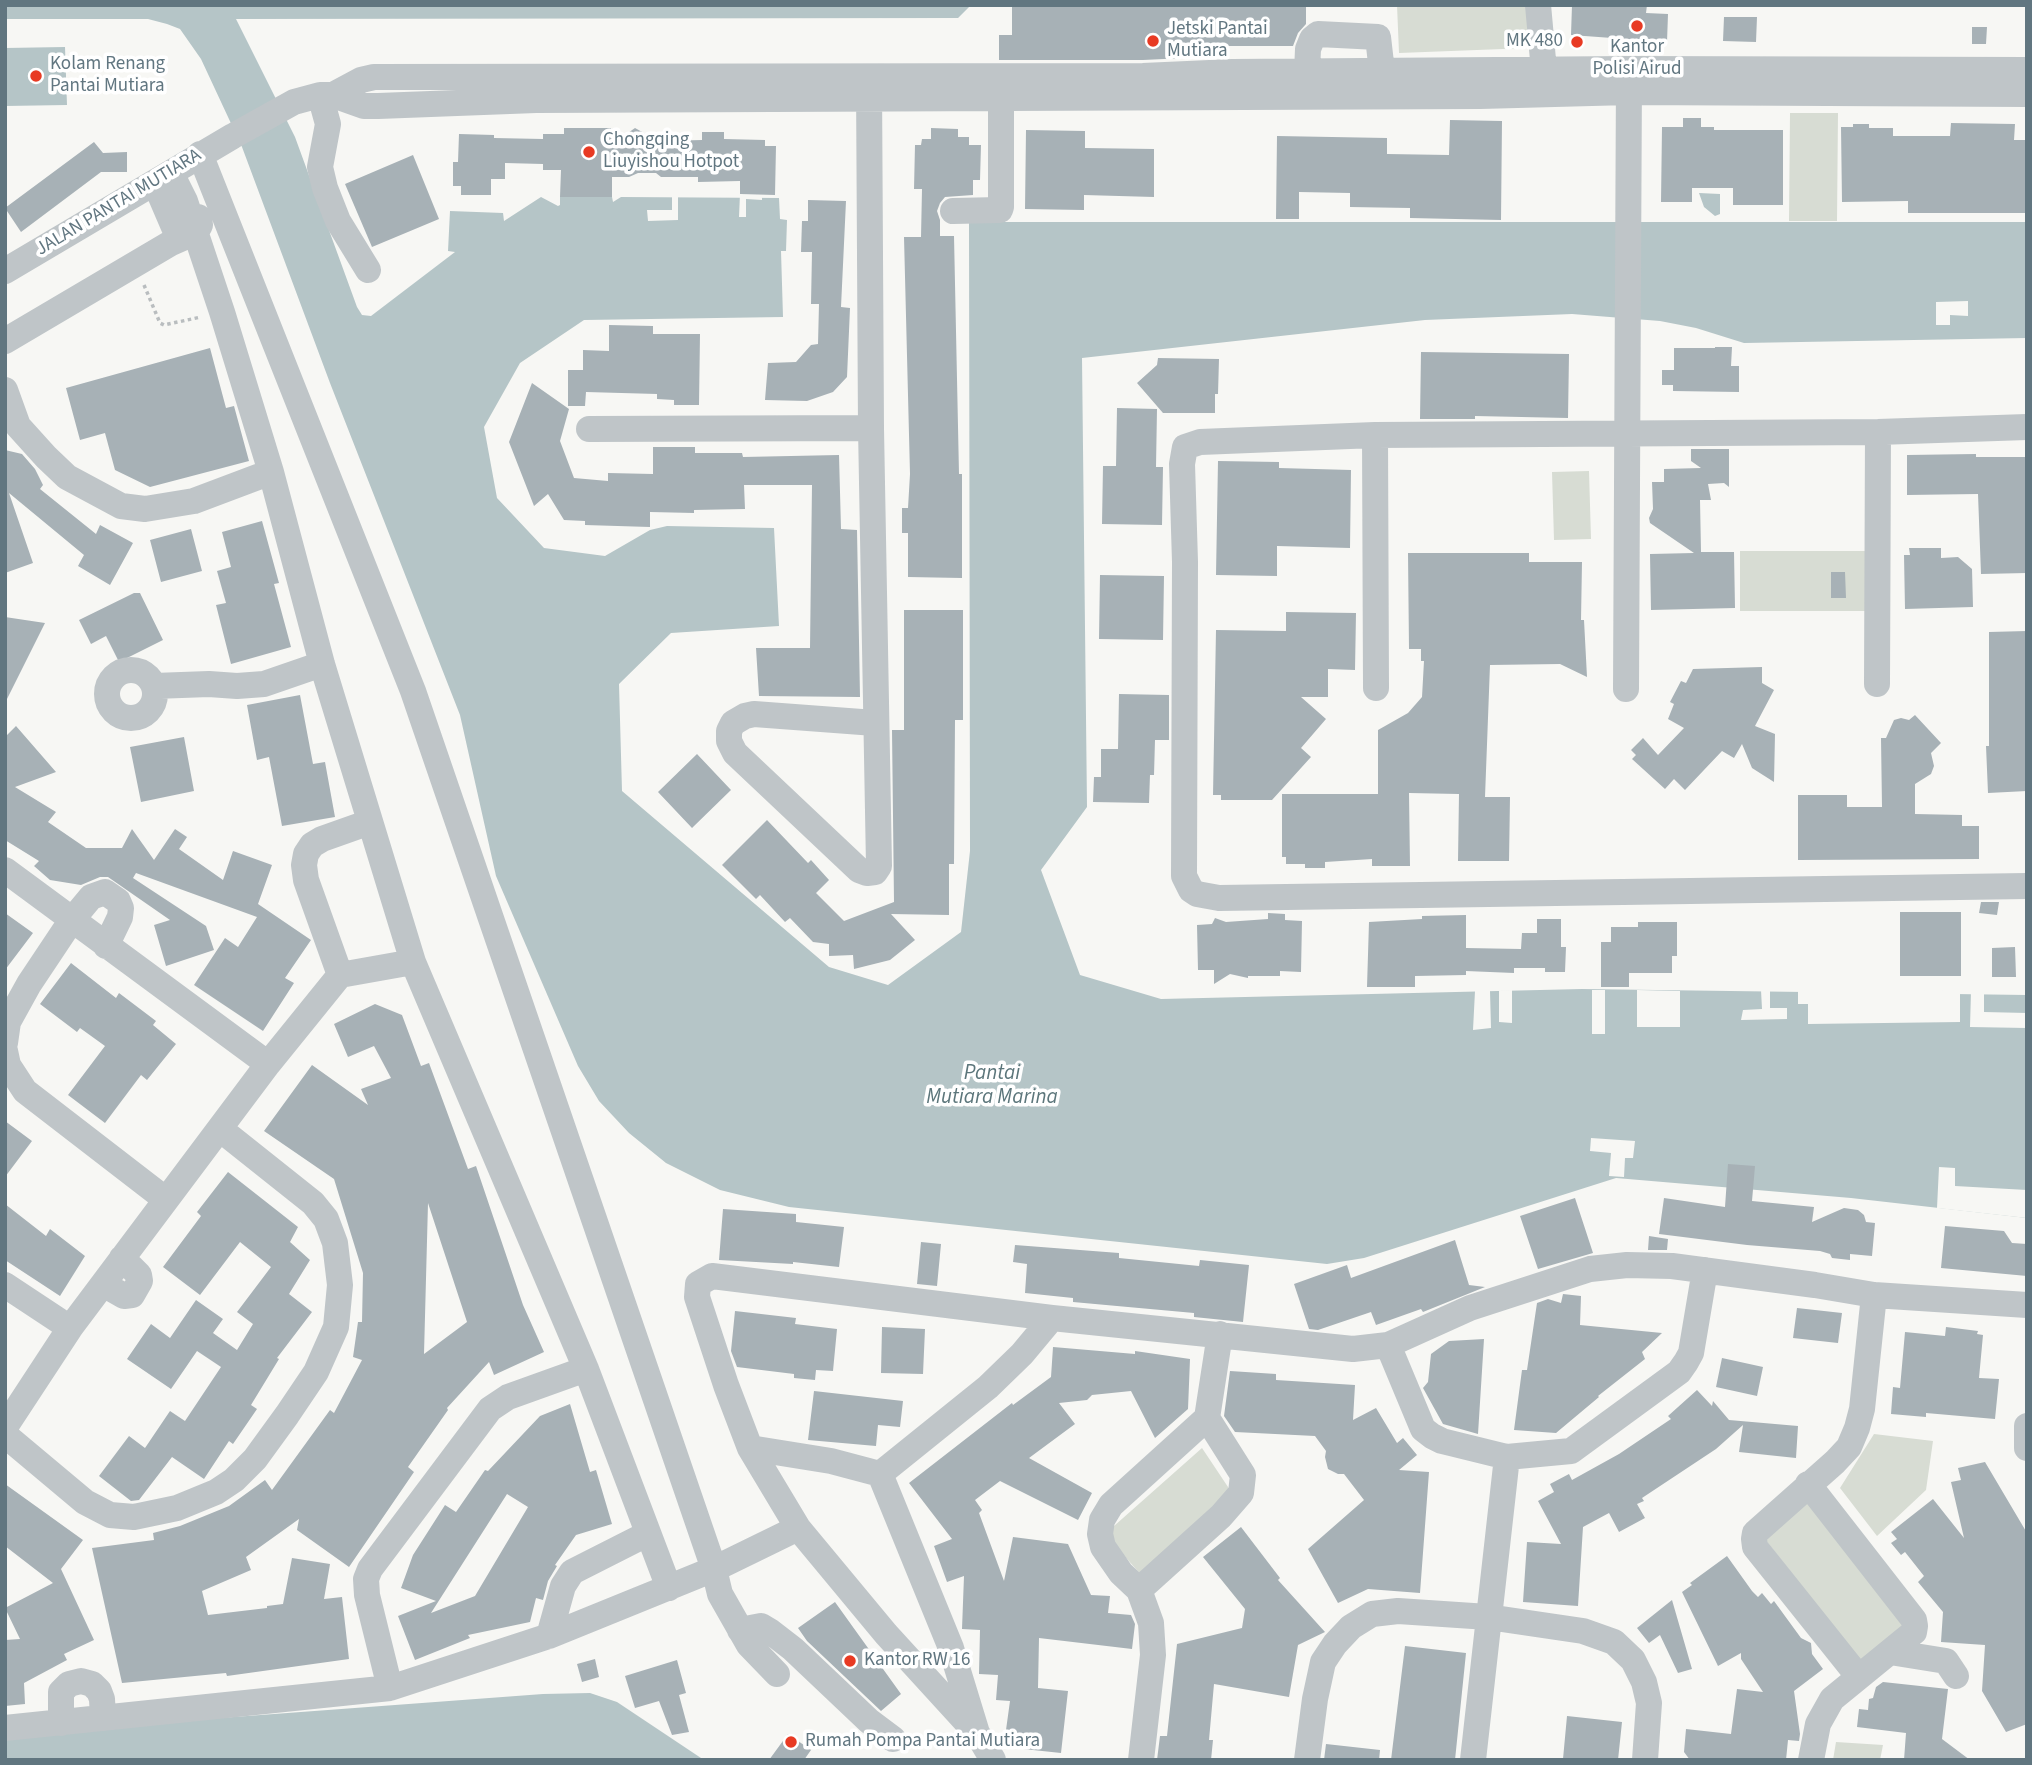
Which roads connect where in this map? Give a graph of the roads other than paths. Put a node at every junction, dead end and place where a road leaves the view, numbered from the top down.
1 (1538, 5) edge
2 (2027, 70) edge
3 (1545, 71) junction
4 (1307, 72) junction
5 (1382, 72) junction
6 (1629, 81) junction
7 (869, 88) junction
8 (2027, 94) edge
9 (327, 95) junction
10 (1001, 97) junction
11 (171, 173) junction
12 (953, 211) dead end
13 (182, 238) junction
14 (5, 271) edge
15 (368, 271) dead end
16 (5, 341) edge
17 (5, 390) edge
18 (2027, 427) edge
19 (871, 428) junction
20 (589, 429) dead end
21 (1878, 432) junction
22 (1628, 434) junction
23 (1375, 435) junction
24 (271, 472) junction
25 (322, 664) junction
26 (1877, 684) dead end
27 (154, 687) dead end
28 (1376, 688) dead end
29 (1626, 689) dead end
30 (875, 723) junction
31 (370, 822) junction
32 (5, 870) edge
33 (2027, 886) edge
34 (71, 920) junction
35 (106, 946) junction
36 (413, 962) junction
37 (340, 975) junction
38 (5, 1043) edge
39 (5, 1051) edge
40 (268, 1064) junction
41 (220, 1129) junction
42 (165, 1199) junction
43 (1705, 1270) junction
44 (5, 1284) edge
45 (1874, 1296) junction
46 (2027, 1305) edge
47 (1052, 1318) junction
48 (70, 1328) junction
49 (1220, 1334) junction
50 (1388, 1345) junction
51 (586, 1369) junction
52 (1207, 1418) junction
53 (2027, 1426) edge
54 (5, 1427) edge
55 (5, 1435) edge
56 (750, 1448) junction
57 (2027, 1448) edge
58 (1507, 1457) junction
59 (880, 1474) junction
60 (1808, 1484) junction
61 (798, 1528) junction
62 (648, 1534) junction
63 (714, 1569) junction
64 (669, 1588) junction
65 (1139, 1590) junction
66 (1488, 1617) junction
67 (740, 1630) junction
68 (549, 1636) junction
69 (1890, 1653) junction
70 (777, 1674) dead end
71 (1858, 1676) junction
72 (1956, 1676) dead end
73 (390, 1688) junction
74 (103, 1718) junction
75 (61, 1723) junction
76 (5, 1727) edge
77 (977, 1733) junction
78 (893, 1739) dead end
79 (993, 1760) edge
80 (1141, 1760) edge
81 (1307, 1760) edge
82 (1474, 1760) edge
83 (1645, 1760) edge
84 (1811, 1760) edge

1 - 3 street
2 - 6 street
3 - 5 street
3 - 6 street
4 - 5 street
4 - 5 street
4 - 7 street
6 - 8 street
6 - 10 street
6 - 22 street
7 - 9 street
7 - 10 street
7 - 19 street
9 - 11 street, JALAN PANTAI MUTIARA
9 - 15 street
10 - 12 street
11 - 13 street
11 - 14 street, JALAN PANTAI MUTIARA
11 - 63 street
13 - 16 street
13 - 24 street
17 - 24 street
18 - 21 street
19 - 20 street
19 - 30 street
21 - 22 street
21 - 26 street
22 - 23 street
22 - 29 street
23 - 28 street
23 - 33 street
24 - 25 street
25 - 27 street
25 - 31 street
30 - 30 street
31 - 36 street
31 - 37 street
32 - 34 street
34 - 35 street
34 - 35 street
34 - 38 street
35 - 40 street
36 - 37 street
36 - 51 street
37 - 40 street
39 - 42 street
40 - 41 street
41 - 42 street
41 - 55 street
42 - 48 street
43 - 45 street
43 - 50 street
43 - 58 street
44 - 48 street
45 - 46 street
45 - 60 street
47 - 49 street
47 - 56 street
47 - 59 street
48 - 54 street
49 - 50 street
49 - 52 street
50 - 58 street
51 - 62 street
51 - 73 street
52 - 65 street
52 - 65 street
53 - 57 street
56 - 59 street
56 - 61 street
58 - 66 street
59 - 77 street
60 - 69 street
60 - 71 street
61 - 63 street
61 - 77 street
62 - 64 street
62 - 68 street
63 - 64 street
63 - 67 street
64 - 68 street
65 - 80 street
66 - 81 street
66 - 82 street
66 - 83 street
67 - 70 street
67 - 78 street
68 - 73 street
69 - 71 street
69 - 72 street
71 - 84 street
73 - 74 street
74 - 75 street
74 - 75 street
75 - 76 street
77 - 79 street

